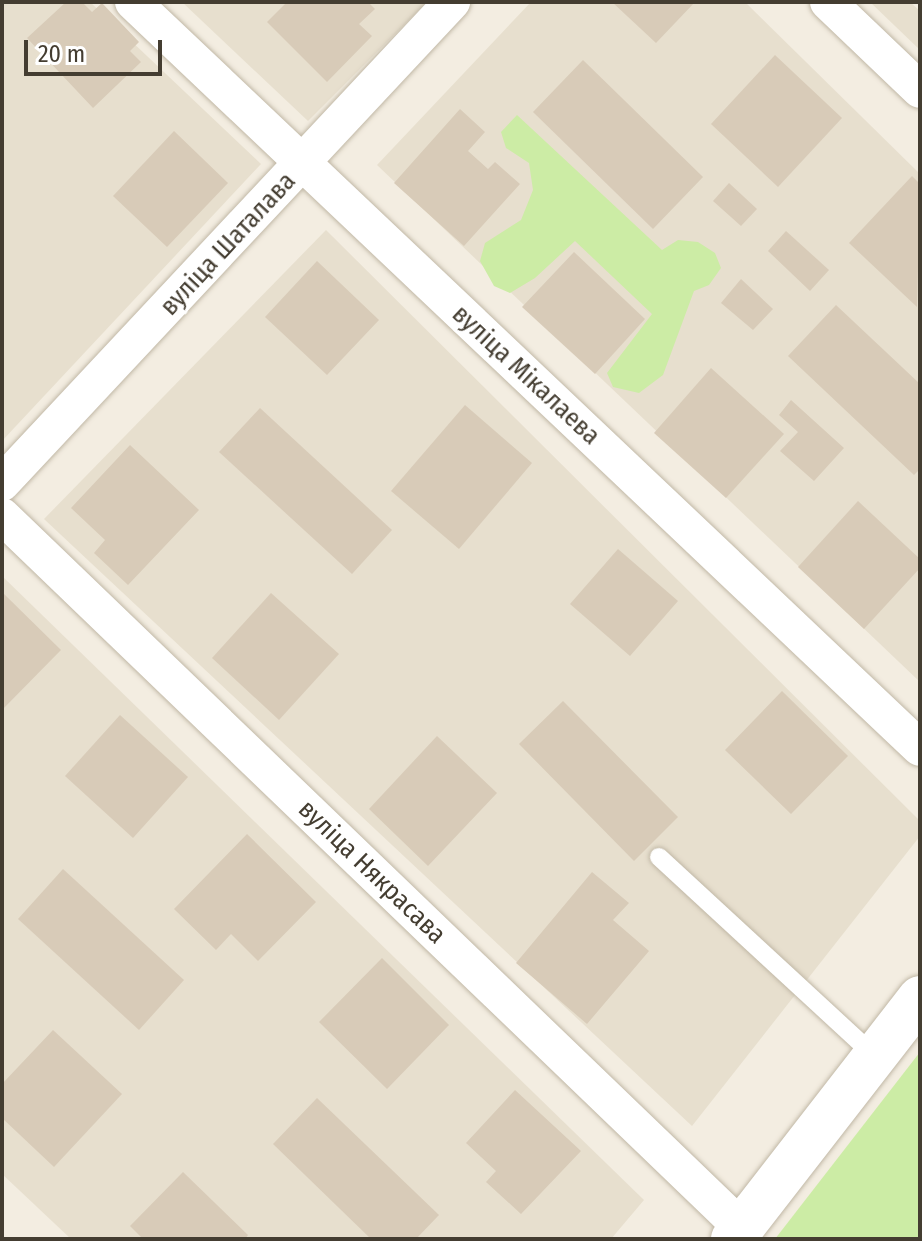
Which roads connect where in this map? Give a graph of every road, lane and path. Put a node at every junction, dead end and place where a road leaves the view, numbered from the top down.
1 (133, 2) edge
2 (452, 2) edge
3 (828, 2) edge
4 (920, 90) edge
5 (304, 164) junction
6 (2, 483) edge
7 (2, 516) edge
8 (920, 748) edge
9 (659, 857) dead end
10 (920, 998) edge
11 (875, 1056) junction
12 (737, 1234) edge

1 - 5 street, вуліца Мікалаева
2 - 5 street, вуліца Шаталава
3 - 4 street
5 - 6 street, вуліца Шаталава
5 - 8 street, вуліца Мікалаева
7 - 12 street, вуліца Някрасава
9 - 11 lane
10 - 11 street
11 - 12 street

